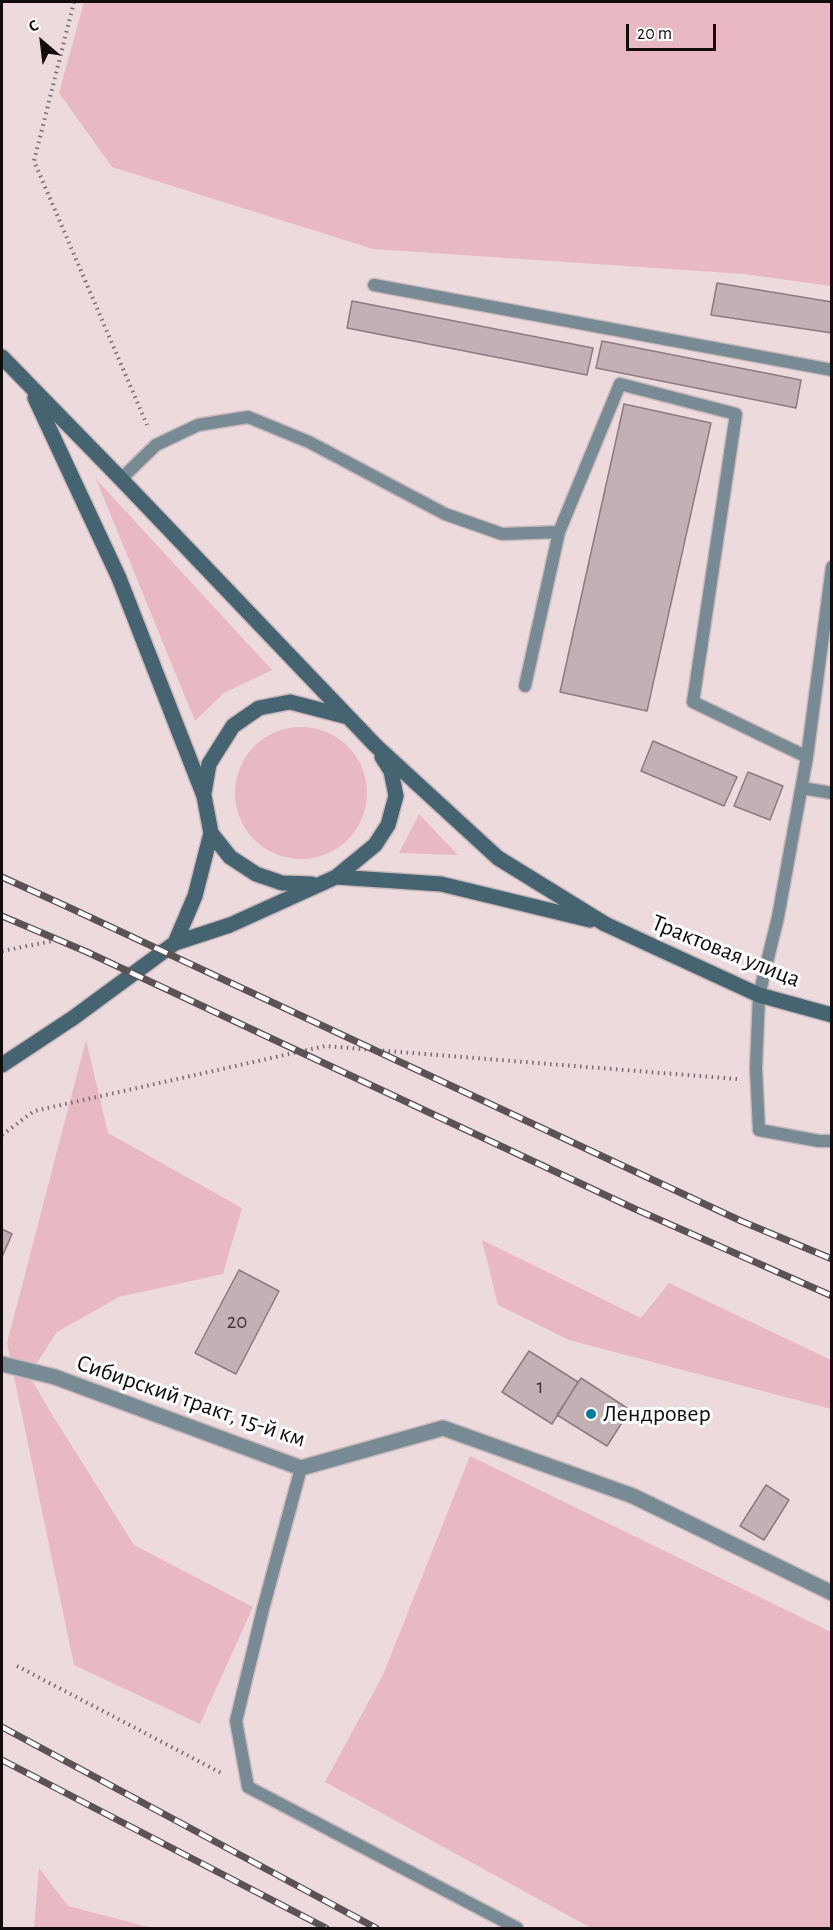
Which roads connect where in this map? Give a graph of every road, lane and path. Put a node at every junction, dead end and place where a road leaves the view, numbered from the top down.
1 (74, 2) edge
2 (374, 285) dead end
3 (2, 357) edge
4 (831, 370) edge
5 (32, 389) junction
6 (156, 445) junction
7 (121, 479) junction
8 (559, 532) junction
9 (831, 567) edge
10 (525, 686) dead end
11 (348, 717) junction
12 (376, 746) junction
13 (807, 757) junction
14 (802, 788) junction
15 (831, 793) edge
16 (204, 796) junction
17 (210, 833) junction
18 (336, 877) junction
19 (316, 884) junction
20 (605, 924) junction
21 (58, 940) dead end
22 (175, 943) junction
23 (2, 951) edge
24 (759, 995) junction
25 (831, 1015) edge
26 (2, 1065) edge
27 (756, 1081) junction
28 (2, 1135) edge
29 (831, 1141) edge
30 (2, 1364) edge
31 (300, 1468) junction
32 (831, 1593) edge
33 (17, 1666) dead end
34 (248, 1787) junction
35 (517, 1929) edge

1 - 6 path
2 - 4 lane
3 - 5 main road
5 - 7 main road
5 - 16 main road
6 - 7 lane
6 - 8 lane
7 - 11 main road
8 - 10 lane
8 - 13 lane
9 - 13 lane
11 - 12 main road
11 - 16 main road
12 - 18 main road
12 - 20 main road
13 - 14 lane
14 - 15 lane
14 - 24 lane
16 - 17 main road
17 - 19 main road
17 - 22 main road
18 - 19 main road
18 - 20 main road
19 - 22 main road
20 - 24 main road, Трактовая улица
21 - 23 path
22 - 26 main road
24 - 25 main road, Трактовая улица
24 - 27 lane
27 - 28 path
27 - 29 lane
30 - 31 street, Сибирский тракт, 15-й км
31 - 32 street, Сибирский тракт, 15-й км
31 - 34 lane
33 - 34 path
34 - 35 lane

